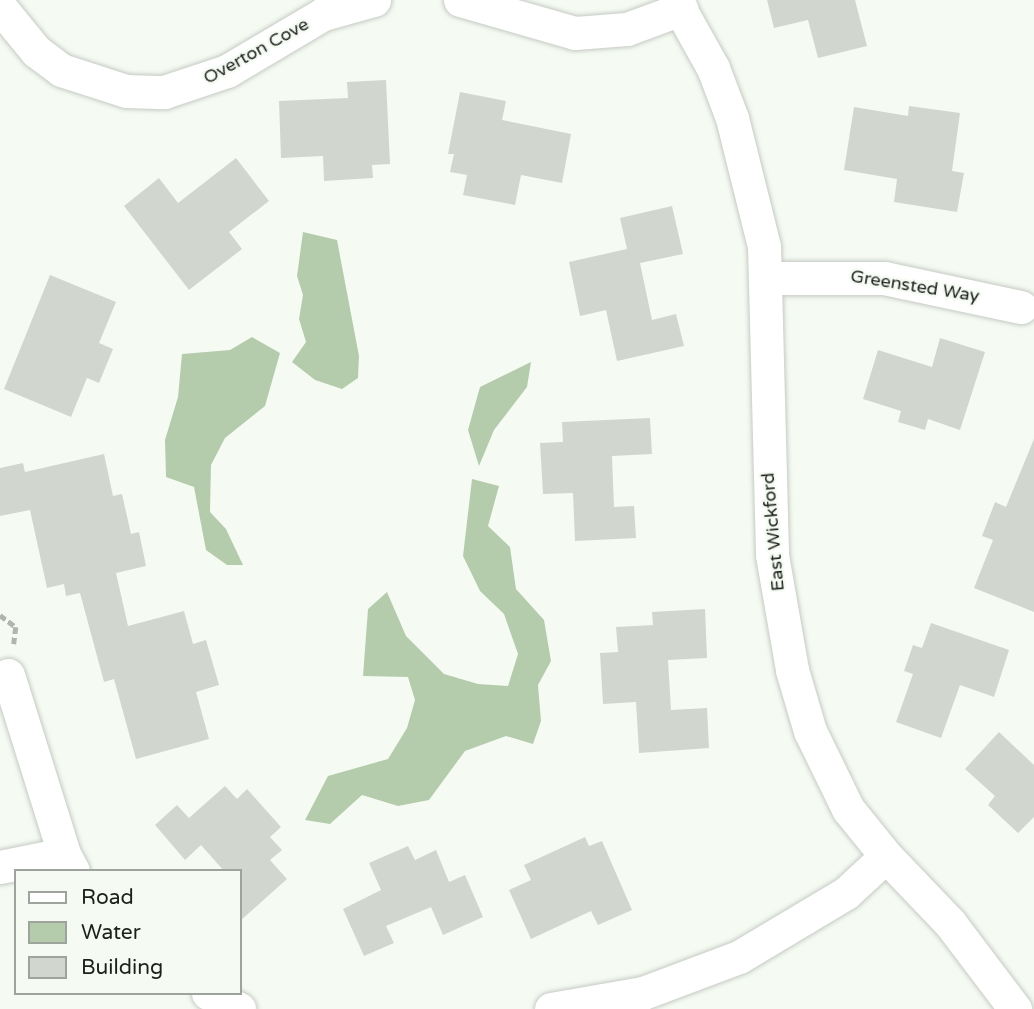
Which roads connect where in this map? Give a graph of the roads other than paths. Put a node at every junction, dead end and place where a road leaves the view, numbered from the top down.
1 (374, 0) edge
2 (460, 0) edge
3 (678, 5) edge
4 (0, 7) edge
5 (766, 278) junction
6 (1021, 307) dead end
7 (8, 675) dead end
8 (886, 856) junction
9 (69, 862) edge
10 (0, 867) edge
11 (212, 995) edge
12 (239, 1009) edge
13 (551, 1009) edge
14 (1014, 1009) edge

1 - 4 street, Overton Cove
2 - 3 street
3 - 5 street, East Wickford
5 - 6 street, Greensted Way
5 - 8 street, East Wickford
7 - 9 street
8 - 13 street
8 - 14 street, East Wickford
9 - 10 street
11 - 12 street

